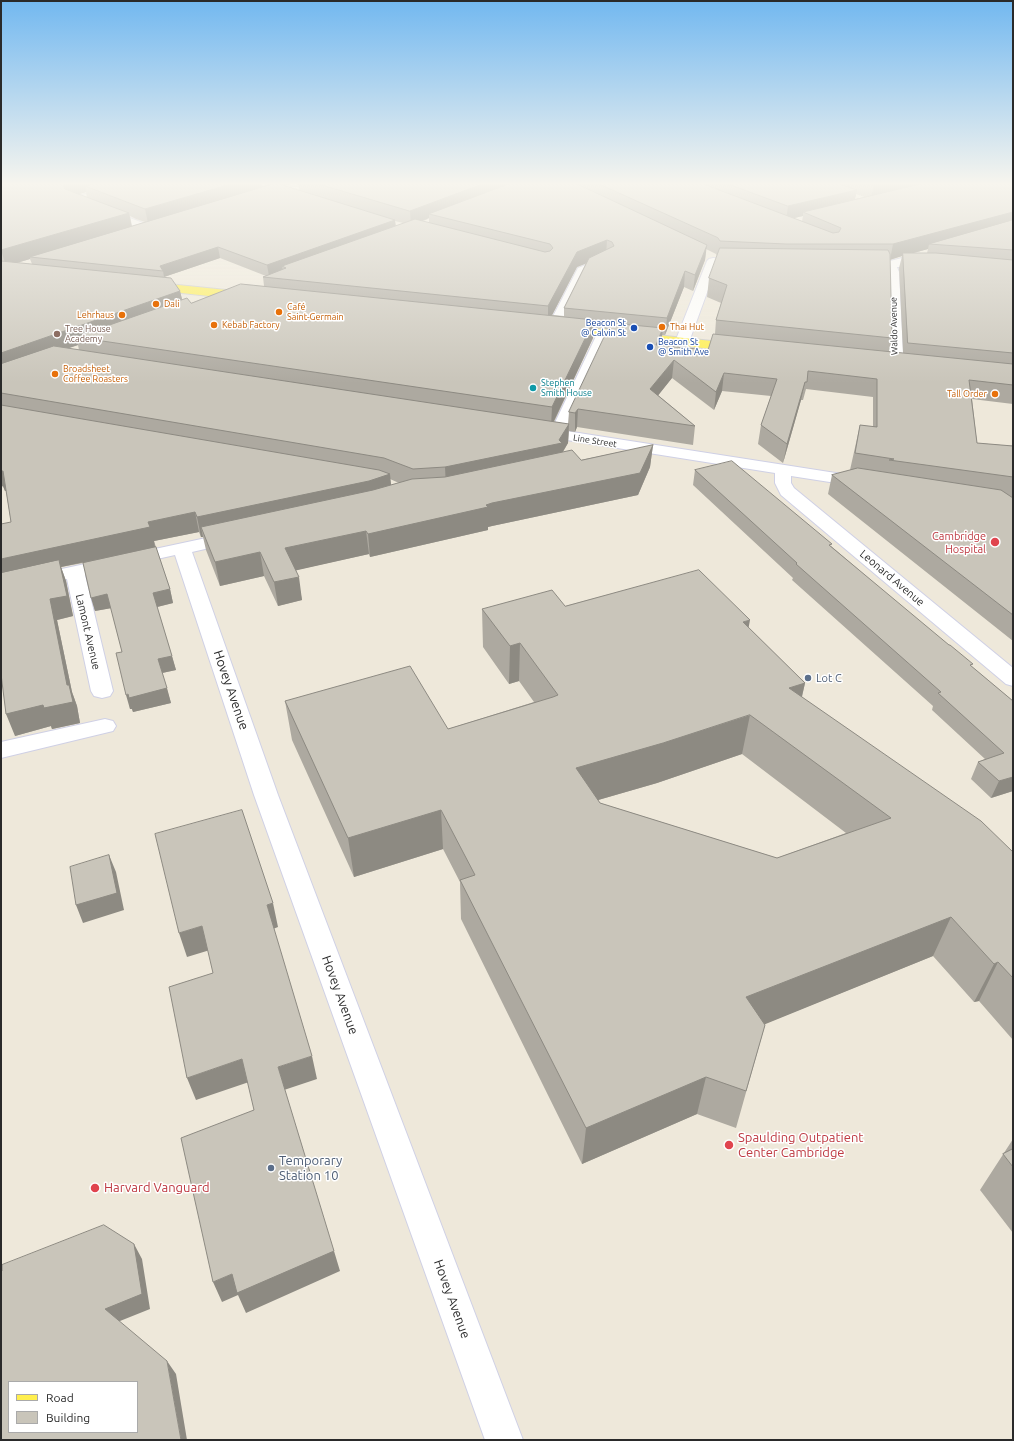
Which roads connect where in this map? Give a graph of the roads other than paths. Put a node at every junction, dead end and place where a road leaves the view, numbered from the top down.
1 (933, 252) edge
2 (606, 260) edge
3 (761, 264) edge
4 (852, 264) edge
5 (890, 264) junction
6 (939, 264) edge
7 (139, 285) edge
8 (256, 292) edge
9 (236, 295) junction
10 (206, 306) edge
11 (538, 327) edge
12 (554, 328) junction
13 (604, 334) junction
14 (682, 342) junction
15 (753, 349) edge
16 (879, 362) edge
17 (901, 365) joint
18 (525, 430) edge
19 (557, 435) junction
20 (602, 442) junction
21 (592, 457) edge
22 (783, 470) junction
23 (875, 484) edge
24 (252, 534) edge
25 (182, 549) junction
26 (75, 572) junction
27 (1, 588) edge
28 (1013, 679) edge
29 (102, 691) dead end
30 (105, 726) dead end
31 (1, 750) edge
32 (504, 1440) edge

1 - 5 street
2 - 12 street
3 - 14 street
4 - 5 street
5 - 6 street
5 - 17 street, Waldo Avenue
7 - 9 main road
8 - 9 main road
9 - 10 main road
11 - 12 main road
12 - 13 main road
13 - 14 main road
13 - 19 street
14 - 15 main road
16 - 17 main road
18 - 19 street, Line Street
19 - 20 street, Line Street
20 - 21 street
20 - 22 street, Line Street
22 - 23 street, Line Street
22 - 28 street, Leonard Avenue
24 - 25 street
25 - 26 street
25 - 32 street, Hovey Avenue
26 - 27 street
26 - 29 street, Lamont Avenue
30 - 31 street

